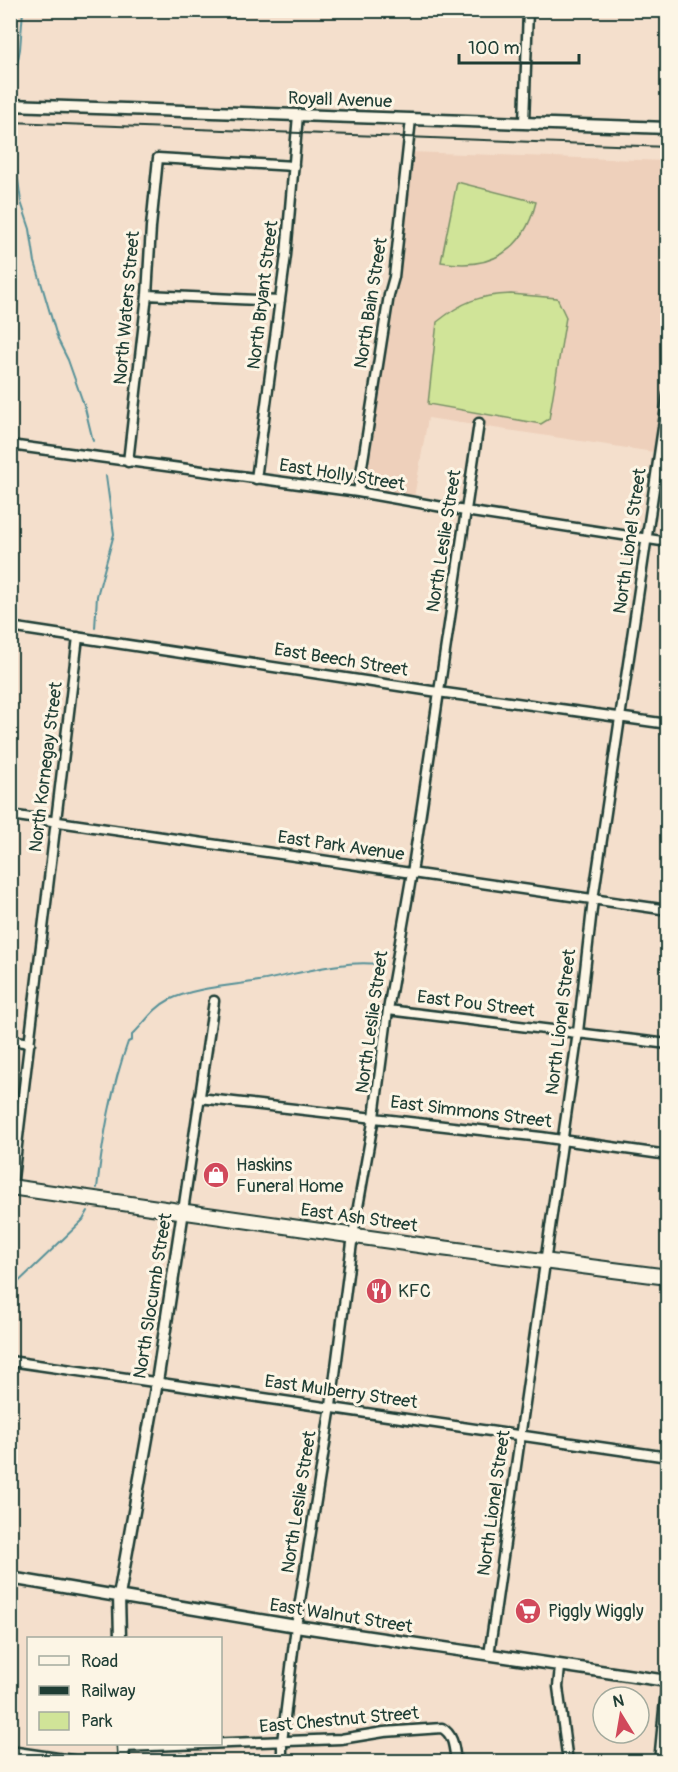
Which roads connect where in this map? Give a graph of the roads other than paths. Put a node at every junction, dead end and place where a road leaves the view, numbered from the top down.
1 (528, 10) edge
2 (10, 105) edge
3 (298, 115) junction
4 (411, 119) junction
5 (524, 122) junction
6 (668, 128) edge
7 (294, 166) junction
8 (147, 295) junction
9 (280, 301) junction
10 (668, 394) edge
11 (479, 423) dead end
12 (10, 445) edge
13 (128, 462) junction
14 (256, 479) junction
15 (358, 492) junction
16 (465, 512) junction
17 (647, 540) junction
18 (668, 542) edge
19 (10, 627) edge
20 (78, 637) junction
21 (438, 692) junction
22 (620, 718) junction
23 (668, 724) edge
24 (10, 815) edge
25 (56, 822) junction
26 (412, 873) junction
27 (592, 900) junction
28 (668, 910) edge
29 (214, 1001) dead end
30 (388, 1010) junction
31 (578, 1032) junction
32 (10, 1040) edge
33 (30, 1043) junction
34 (668, 1044) edge
35 (199, 1098) junction
36 (375, 1117) junction
37 (562, 1139) junction
38 (668, 1155) edge
39 (11, 1187) edge
40 (183, 1211) junction
41 (352, 1236) junction
42 (545, 1262) junction
43 (668, 1277) edge
44 (10, 1361) edge
45 (157, 1382) junction
46 (331, 1406) junction
47 (520, 1436) junction
48 (668, 1457) edge
49 (10, 1578) edge
50 (119, 1596) junction
51 (296, 1626) junction
52 (120, 1637) edge
53 (489, 1655) junction
54 (560, 1667) junction
55 (667, 1681) edge
56 (282, 1742) junction
57 (222, 1743) edge
58 (123, 1745) edge
59 (10, 1751) edge
60 (85, 1761) edge
61 (124, 1761) edge
62 (282, 1761) edge
63 (456, 1761) edge
64 (568, 1761) edge
65 (660, 1761) edge

1 - 5 street
2 - 3 street, Royall Avenue
3 - 4 street, Royall Avenue
3 - 7 street, North Bryant Street
4 - 5 street, Royall Avenue
4 - 15 street, North Bain Street
5 - 6 street, Royall Avenue
7 - 8 street, North Waters Street
7 - 9 street, North Bryant Street
8 - 9 street
8 - 13 street, North Waters Street
9 - 14 street, North Bryant Street
10 - 17 street, North Lionel Street
11 - 16 street, North Leslie Street
12 - 13 street, East Holly Street
13 - 14 street, East Holly Street
14 - 15 street, East Holly Street
15 - 16 street, East Holly Street
16 - 17 street, East Holly Street
16 - 21 street, North Leslie Street
17 - 18 street, East Holly Street
17 - 22 street, North Lionel Street
19 - 20 street, East Beech Street
20 - 21 street, East Beech Street
20 - 25 street, North Kornegay Street
21 - 22 street, East Beech Street
21 - 26 street, North Leslie Street
22 - 23 street, East Beech Street
22 - 27 street, North Lionel Street
24 - 25 street, East Park Avenue
25 - 26 street, East Park Avenue
25 - 33 street, North Kornegay Street
26 - 27 street, East Park Avenue
26 - 30 street, North Leslie Street
27 - 28 street, East Park Avenue
27 - 31 street, North Lionel Street
29 - 35 street, North Slocumb Street
30 - 31 street, East Pou Street
30 - 36 street, North Leslie Street
31 - 34 street, East Pou Street
31 - 37 street, North Lionel Street
32 - 33 street
33 - 39 street, North Kornegay Street
35 - 36 street, East Simmons Street
35 - 40 street, North Slocumb Street
36 - 37 street, East Simmons Street
36 - 41 street, North Leslie Street
37 - 38 street, East Simmons Street
37 - 42 street, North Lionel Street
39 - 40 main road, East Ash Street
40 - 41 main road, East Ash Street
40 - 45 street, North Slocumb Street
41 - 42 main road, East Ash Street
41 - 46 street, North Leslie Street
42 - 43 main road, East Ash Street
42 - 47 street, North Lionel Street
44 - 45 street, East Mulberry Street
45 - 46 street, East Mulberry Street
45 - 50 street, North Slocumb Street
46 - 47 street, East Mulberry Street
46 - 51 street, North Leslie Street
47 - 48 street, East Mulberry Street
47 - 53 street, North Lionel Street
49 - 50 street, East Walnut Street
50 - 51 street, East Walnut Street
50 - 52 street, North Slocumb Street
51 - 53 street, East Walnut Street
51 - 56 street, North Leslie Street
53 - 54 street, East Walnut Street
54 - 55 street, East Walnut Street
54 - 64 street
55 - 65 street
56 - 57 street, East Chestnut Street
56 - 62 street, North Leslie Street
56 - 63 street, East Chestnut Street
58 - 61 street
59 - 60 street

